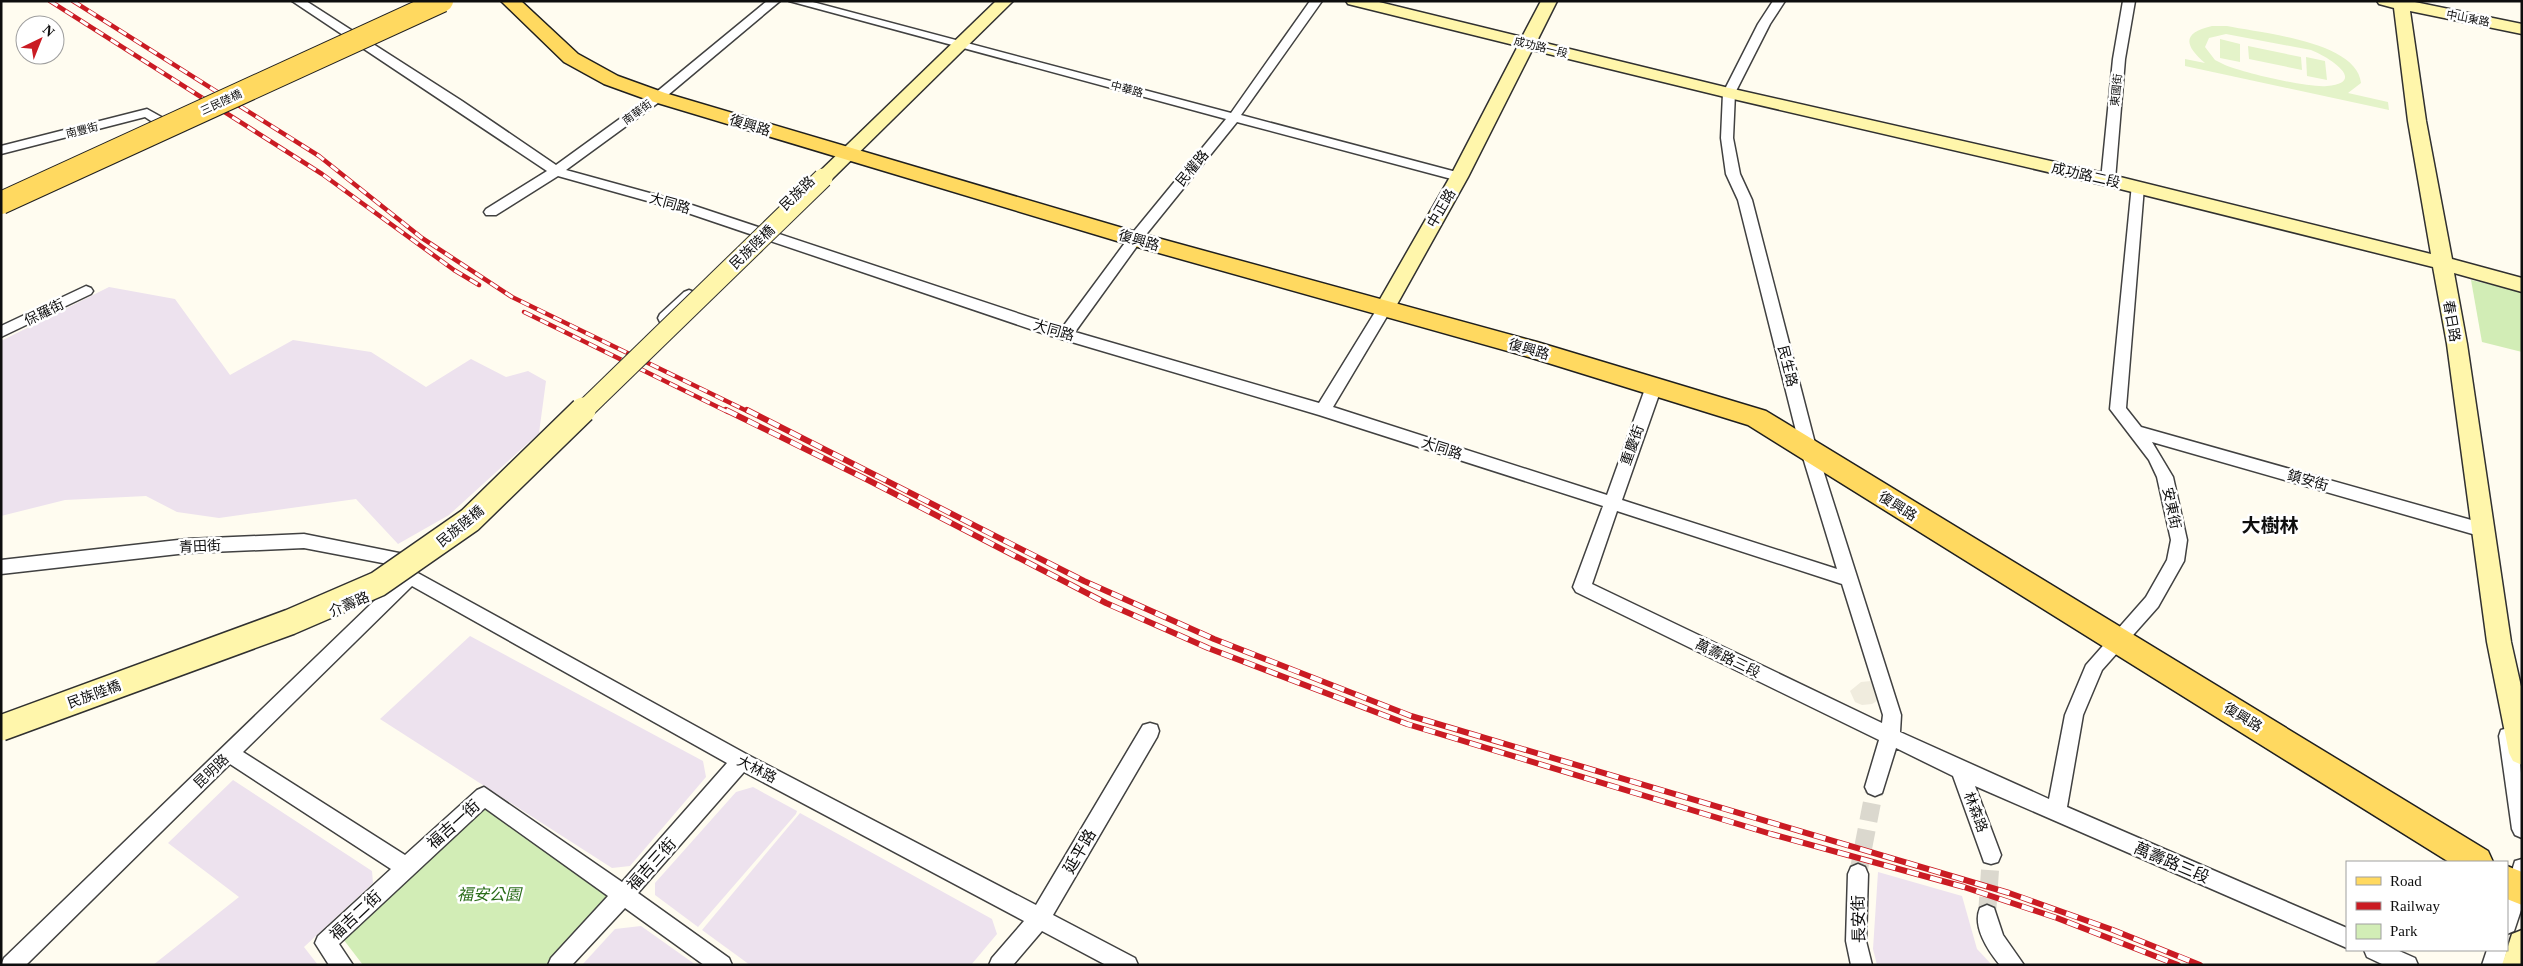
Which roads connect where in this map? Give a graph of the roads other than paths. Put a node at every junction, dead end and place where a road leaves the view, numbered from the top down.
1 (298, 1) edge
2 (442, 1) edge
3 (510, 1) edge
4 (774, 1) edge
5 (795, 1) edge
6 (1005, 1) edge
7 (1316, 1) edge
8 (1354, 1) edge
9 (1549, 1) edge
10 (1779, 1) edge
11 (2129, 1) edge
12 (2385, 1) edge
13 (2401, 3) edge
14 (2522, 29) edge
15 (1526, 43) junction
16 (963, 45) junction
17 (1729, 93) junction
18 (658, 97) junction
19 (1234, 117) junction
20 (160, 122) dead end
21 (1, 150) edge
22 (847, 155) junction
23 (556, 171) junction
24 (1459, 177) junction
25 (823, 178) joint
26 (2108, 180) junction
27 (2137, 187) junction
28 (1, 203) edge
29 (492, 212) dead end
30 (765, 234) junction
31 (1135, 239) junction
32 (2442, 263) junction
33 (2522, 275) edge
34 (2522, 285) edge
35 (86, 291) dead end
36 (1385, 308) junction
37 (665, 318) dead end
38 (684, 320) dead end
39 (1, 332) edge
40 (1066, 333) junction
41 (635, 371) dead end
42 (1654, 386) junction
43 (1323, 410) junction
44 (2134, 431) junction
45 (1809, 450) junction
46 (1610, 504) junction
47 (2483, 530) junction
48 (398, 559) junction
49 (1, 566) edge
50 (410, 577) junction
51 (1848, 580) junction
52 (2116, 640) junction
53 (2499, 642) junction
54 (2522, 712) edge
55 (1, 719) edge
56 (1, 728) edge
57 (1150, 731) dead end
58 (1890, 736) junction
59 (1, 737) edge
60 (2521, 749) edge
61 (229, 753) junction
62 (741, 761) junction
63 (1957, 768) junction
64 (1875, 787) tunnel mouth
65 (2056, 812) junction
66 (2522, 829) edge
67 (1991, 855) tunnel mouth
68 (2475, 861) edge
69 (406, 867) junction
70 (1858, 874) tunnel mouth
71 (2517, 882) edge
72 (623, 895) junction
73 (1986, 915) tunnel mouth
74 (1039, 919) junction
75 (2508, 920) edge
76 (2346, 938) edge
77 (2522, 944) edge
78 (2376, 951) edge
79 (2498, 951) edge
80 (1, 953) edge
81 (11, 965) edge
82 (344, 965) edge
83 (558, 965) edge
84 (722, 965) edge
85 (999, 965) edge
86 (1128, 965) edge
87 (1862, 965) edge
88 (2014, 965) edge
89 (2408, 965) edge
90 (2492, 965) edge
91 (2516, 965) edge

1 - 23 street, 大同路
2 - 28 main road, 三民陸橋, bridge
3 - 18 main road, 復興路
4 - 18 street, 南華街
5 - 16 street, 中華路
6 - 16 street, 民族路
7 - 19 street, 民權路
8 - 15 street, 成功路一段
9 - 15 street, 中正路
10 - 17 street, 民生路
11 - 26 street, 東國街
12 - 13 street, 中山東路
13 - 14 street, 中山東路
13 - 32 street, 春日路
15 - 17 street, 成功路一段
15 - 24 street, 中正路
16 - 19 street, 中華路
16 - 22 street, 民族路
17 - 26 street, 成功路二段
17 - 45 street, 民生路
18 - 22 main road, 復興路
18 - 23 street, 南華街
19 - 24 street, 中華路
19 - 31 street, 民權路
20 - 21 street, 南豐街
22 - 25 street, 民族路
22 - 30 street, 民族路
22 - 31 main road, 復興路
23 - 29 street, 南華街
23 - 30 street, 大同路
24 - 36 street, 中正路
25 - 56 street, 民族陸橋, bridge
26 - 27 street, 成功路二段
27 - 32 street, 成功路二段
27 - 44 street, 安東街
30 - 37 street, 民族路
30 - 38 street, 民族路
30 - 40 street, 大同路
31 - 36 main road, 復興路
31 - 40 street, 民權路
32 - 33 street, 成功路二段
32 - 34 street, 成功路二段
32 - 47 street, 春日路
35 - 39 street, 保羅街
36 - 42 main road, 復興路
36 - 43 street, 中正路
40 - 43 street, 大同路
41 - 50 street, 介壽路
42 - 45 main road, 復興路
42 - 46 street, 重慶街
43 - 46 street, 大同路
44 - 47 street, 鎮安街
44 - 52 street, 安東街
45 - 51 street, 民生路
45 - 52 main road, 復興路
46 - 51 street, 大同路
46 - 58 street, 萬壽路三段
47 - 53 street, 春日路
48 - 49 street, 青田街
48 - 50 street, 大林路
48 - 55 street, 介壽路
50 - 59 street, 介壽路
50 - 61 street, 昆明路
50 - 62 street, 大林路
51 - 58 street, 民生路
52 - 65 street, 安東街
52 - 68 main road, 復興路
53 - 54 street, 春日路
53 - 60 street, 春日路
53 - 66 street, 春日路
57 - 74 street, 延平路
58 - 63 street, 萬壽路三段
58 - 64 street
61 - 69 street
61 - 81 street, 昆明路
62 - 72 street, 福吉三街
62 - 74 street, 大林路
63 - 65 street, 萬壽路三段
63 - 67 street, 林森路
65 - 76 street, 萬壽路三段
69 - 72 street, 福吉一街
69 - 82 street, 福吉二街
70 - 87 street, 長安街
71 - 75 street
72 - 83 street, 福吉三街
72 - 84 street, 福吉一街
73 - 88 street
74 - 85 street, 延平路
74 - 86 street, 大林路
77 - 91 street
78 - 89 street
79 - 90 street
80 - 81 street

